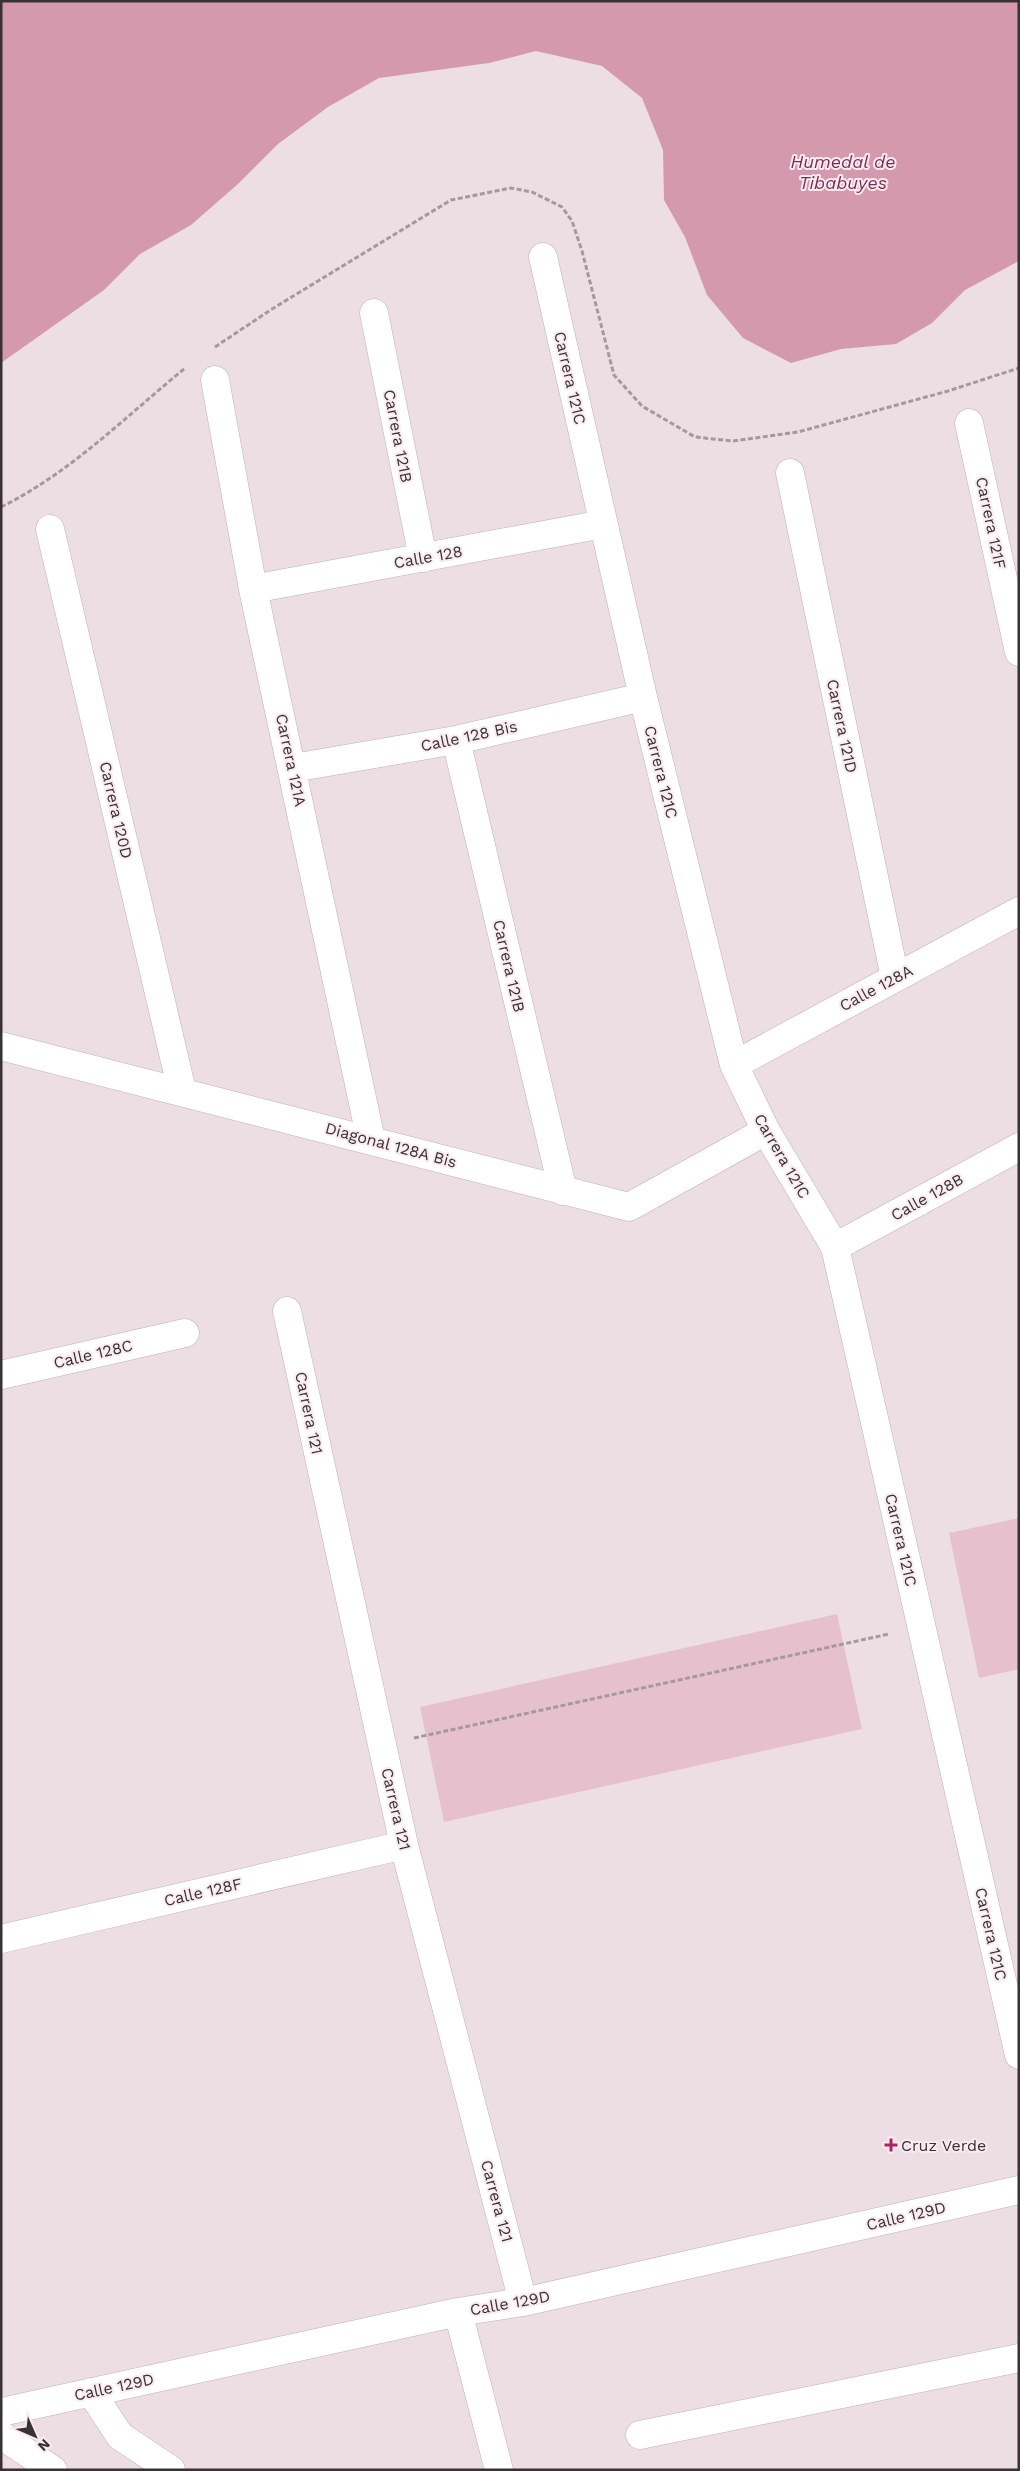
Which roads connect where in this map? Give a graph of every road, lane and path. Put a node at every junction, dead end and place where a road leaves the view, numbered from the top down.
1 (543, 256) dead end
2 (374, 313) dead end
3 (210, 350) dead end
4 (187, 367) dead end
5 (1019, 368) edge
6 (215, 380) dead end
7 (969, 423) dead end
8 (790, 473) dead end
9 (1, 507) edge
10 (603, 524) junction
11 (50, 529) dead end
12 (423, 558) junction
13 (253, 589) junction
14 (1019, 652) edge
15 (643, 697) junction
16 (456, 740) junction
17 (293, 768) junction
18 (1019, 911) edge
19 (895, 978) junction
20 (1, 1046) edge
21 (734, 1066) junction
22 (182, 1091) junction
23 (766, 1131) junction
24 (371, 1140) junction
25 (1019, 1146) edge
26 (563, 1191) junction
27 (835, 1247) junction
28 (287, 1312) dead end
29 (185, 1333) dead end
30 (1, 1376) edge
31 (921, 1627) junction
32 (381, 1746) junction
33 (404, 1845) junction
34 (1, 1939) edge
35 (1019, 2056) edge
36 (1019, 2190) edge
37 (523, 2302) junction
38 (458, 2312) junction
39 (1019, 2358) edge
40 (91, 2392) junction
41 (1, 2412) edge
42 (1, 2434) edge
43 (640, 2435) dead end
44 (53, 2470) edge
45 (171, 2470) edge
46 (499, 2470) edge

1 - 10 street, Carrera 121C
2 - 12 street, Carrera 121B
3 - 5 path
4 - 9 path
6 - 13 street, Carrera 121A
7 - 14 street, Carrera 121F
8 - 19 street, Carrera 121D
10 - 12 street, Calle 128
10 - 15 street, Carrera 121C
11 - 22 street, Carrera 120D
12 - 13 street, Calle 128
13 - 17 street, Carrera 121A
15 - 16 street, Calle 128 Bis
15 - 21 street, Carrera 121C
16 - 17 street, Calle 128 Bis
16 - 26 street, Carrera 121B
17 - 24 street, Carrera 121A
18 - 19 street, Calle 128A
19 - 21 street, Calle 128A
20 - 22 street, Diagonal 128A Bis
21 - 23 street, Carrera 121C
22 - 24 street, Diagonal 128A Bis
23 - 26 street, Diagonal 128A Bis
23 - 27 street, Carrera 121C
24 - 26 street, Diagonal 128A Bis
25 - 27 street, Calle 128B
27 - 31 street, Carrera 121C
28 - 32 street, Carrera 121
29 - 30 street, Calle 128C
31 - 32 path
31 - 35 street, Carrera 121C
32 - 33 street, Carrera 121
33 - 34 street, Calle 128F
33 - 37 street, Carrera 121
36 - 37 street, Calle 129D
37 - 38 street, Calle 129D
38 - 40 street, Calle 129D
38 - 46 street
39 - 43 street
40 - 41 street, Calle 129D
40 - 45 street
42 - 44 street

